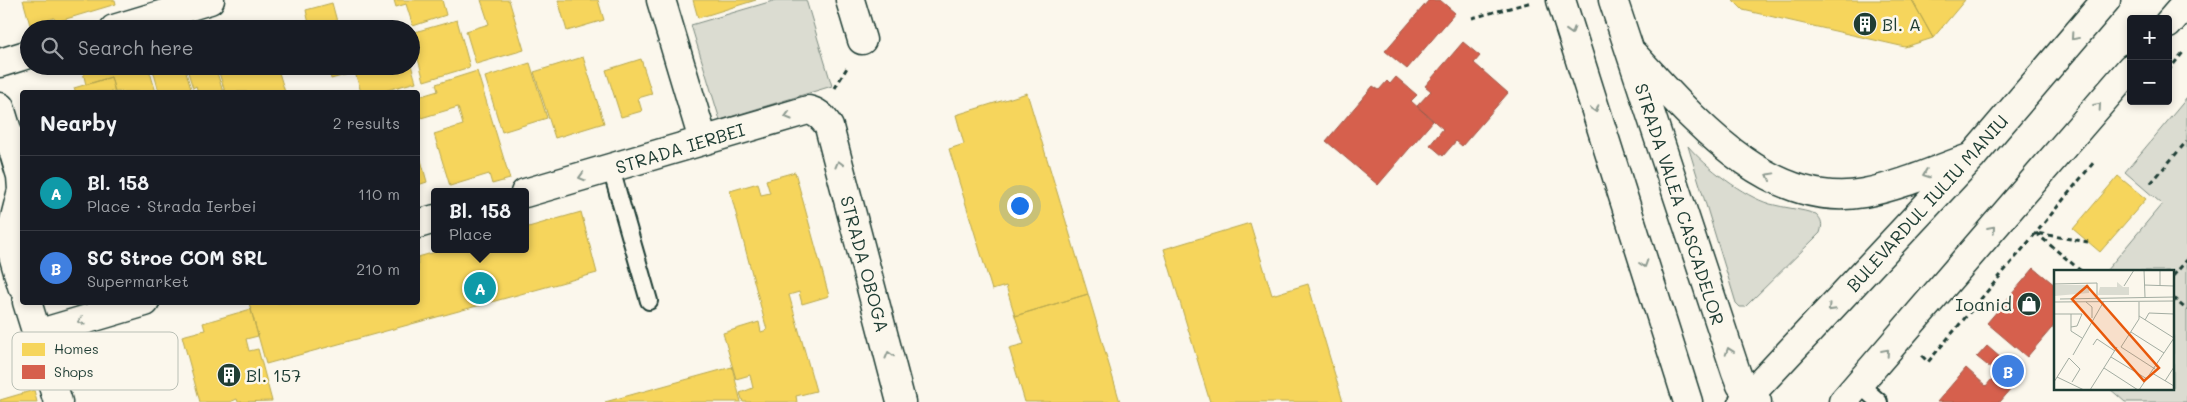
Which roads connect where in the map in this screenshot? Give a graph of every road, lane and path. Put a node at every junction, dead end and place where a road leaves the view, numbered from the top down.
1 (210, 0) edge
2 (661, 0) edge
3 (850, 0) edge
4 (1540, 0) edge
5 (1561, 0) edge
6 (1613, 0) edge
7 (2106, 0) edge
8 (2187, 2) edge
9 (1472, 18) dead end
10 (2172, 19) edge
11 (144, 20) edge
12 (862, 40) joint
13 (1628, 48) junction
14 (2187, 48) edge
15 (20, 57) edge
16 (0, 63) edge
17 (2172, 66) edge
18 (2127, 73) edge
19 (0, 108) edge
20 (824, 121) junction
21 (703, 140) junction
22 (2187, 141) edge
23 (2099, 155) dead end
24 (1972, 157) junction
25 (611, 168) junction
26 (20, 173) edge
27 (2151, 184) dead end
28 (529, 192) edge
29 (20, 196) edge
30 (2036, 233) junction
31 (4, 242) edge
32 (2088, 242) dead end
33 (2187, 260) edge
34 (2079, 270) edge
35 (2174, 275) edge
36 (20, 281) edge
37 (2174, 299) edge
38 (649, 301) dead end
39 (28, 305) edge
40 (135, 305) edge
41 (2187, 310) edge
42 (36, 332) edge
43 (44, 332) edge
44 (1900, 336) junction
45 (54, 390) edge
46 (1851, 393) edge
47 (1750, 400) edge
48 (58, 402) edge
49 (901, 402) edge
50 (1688, 402) edge
51 (1879, 402) edge

1 - 11 main road
2 - 21 main road
3 - 12 main road
4 - 9 path
5 -> 50 main road
6 - 13 main road, STRADA VALEA CASCADELOR
7 -> 24 main road, BULEVARDUL IULIU MANIU
8 - 10 main road
12 - 20 path
24 -> 13 main road
47 -> 13 main road, STRADA VALEA CASCADELOR
14 - 17 path
15 - 16 main road
44 -> 18 main road
19 - 26 main road
20 -> 21 main road, STRADA IERBEI
49 -> 20 main road, STRADA OBOGA
21 - 25 main road, STRADA IERBEI
22 - 27 path
23 - 30 path
24 -> 47 main road, BULEVARDUL IULIU MANIU
25 -> 28 main road, STRADA IERBEI
25 - 38 lane
29 - 31 main road
30 - 32 path
30 - 34 path
30 - 44 path
31 - 36 main road
33 - 35 path
37 - 41 path
39 - 42 main road
40 -> 43 main road
46 -> 44 main road
45 - 48 main road
46 - 51 lane

